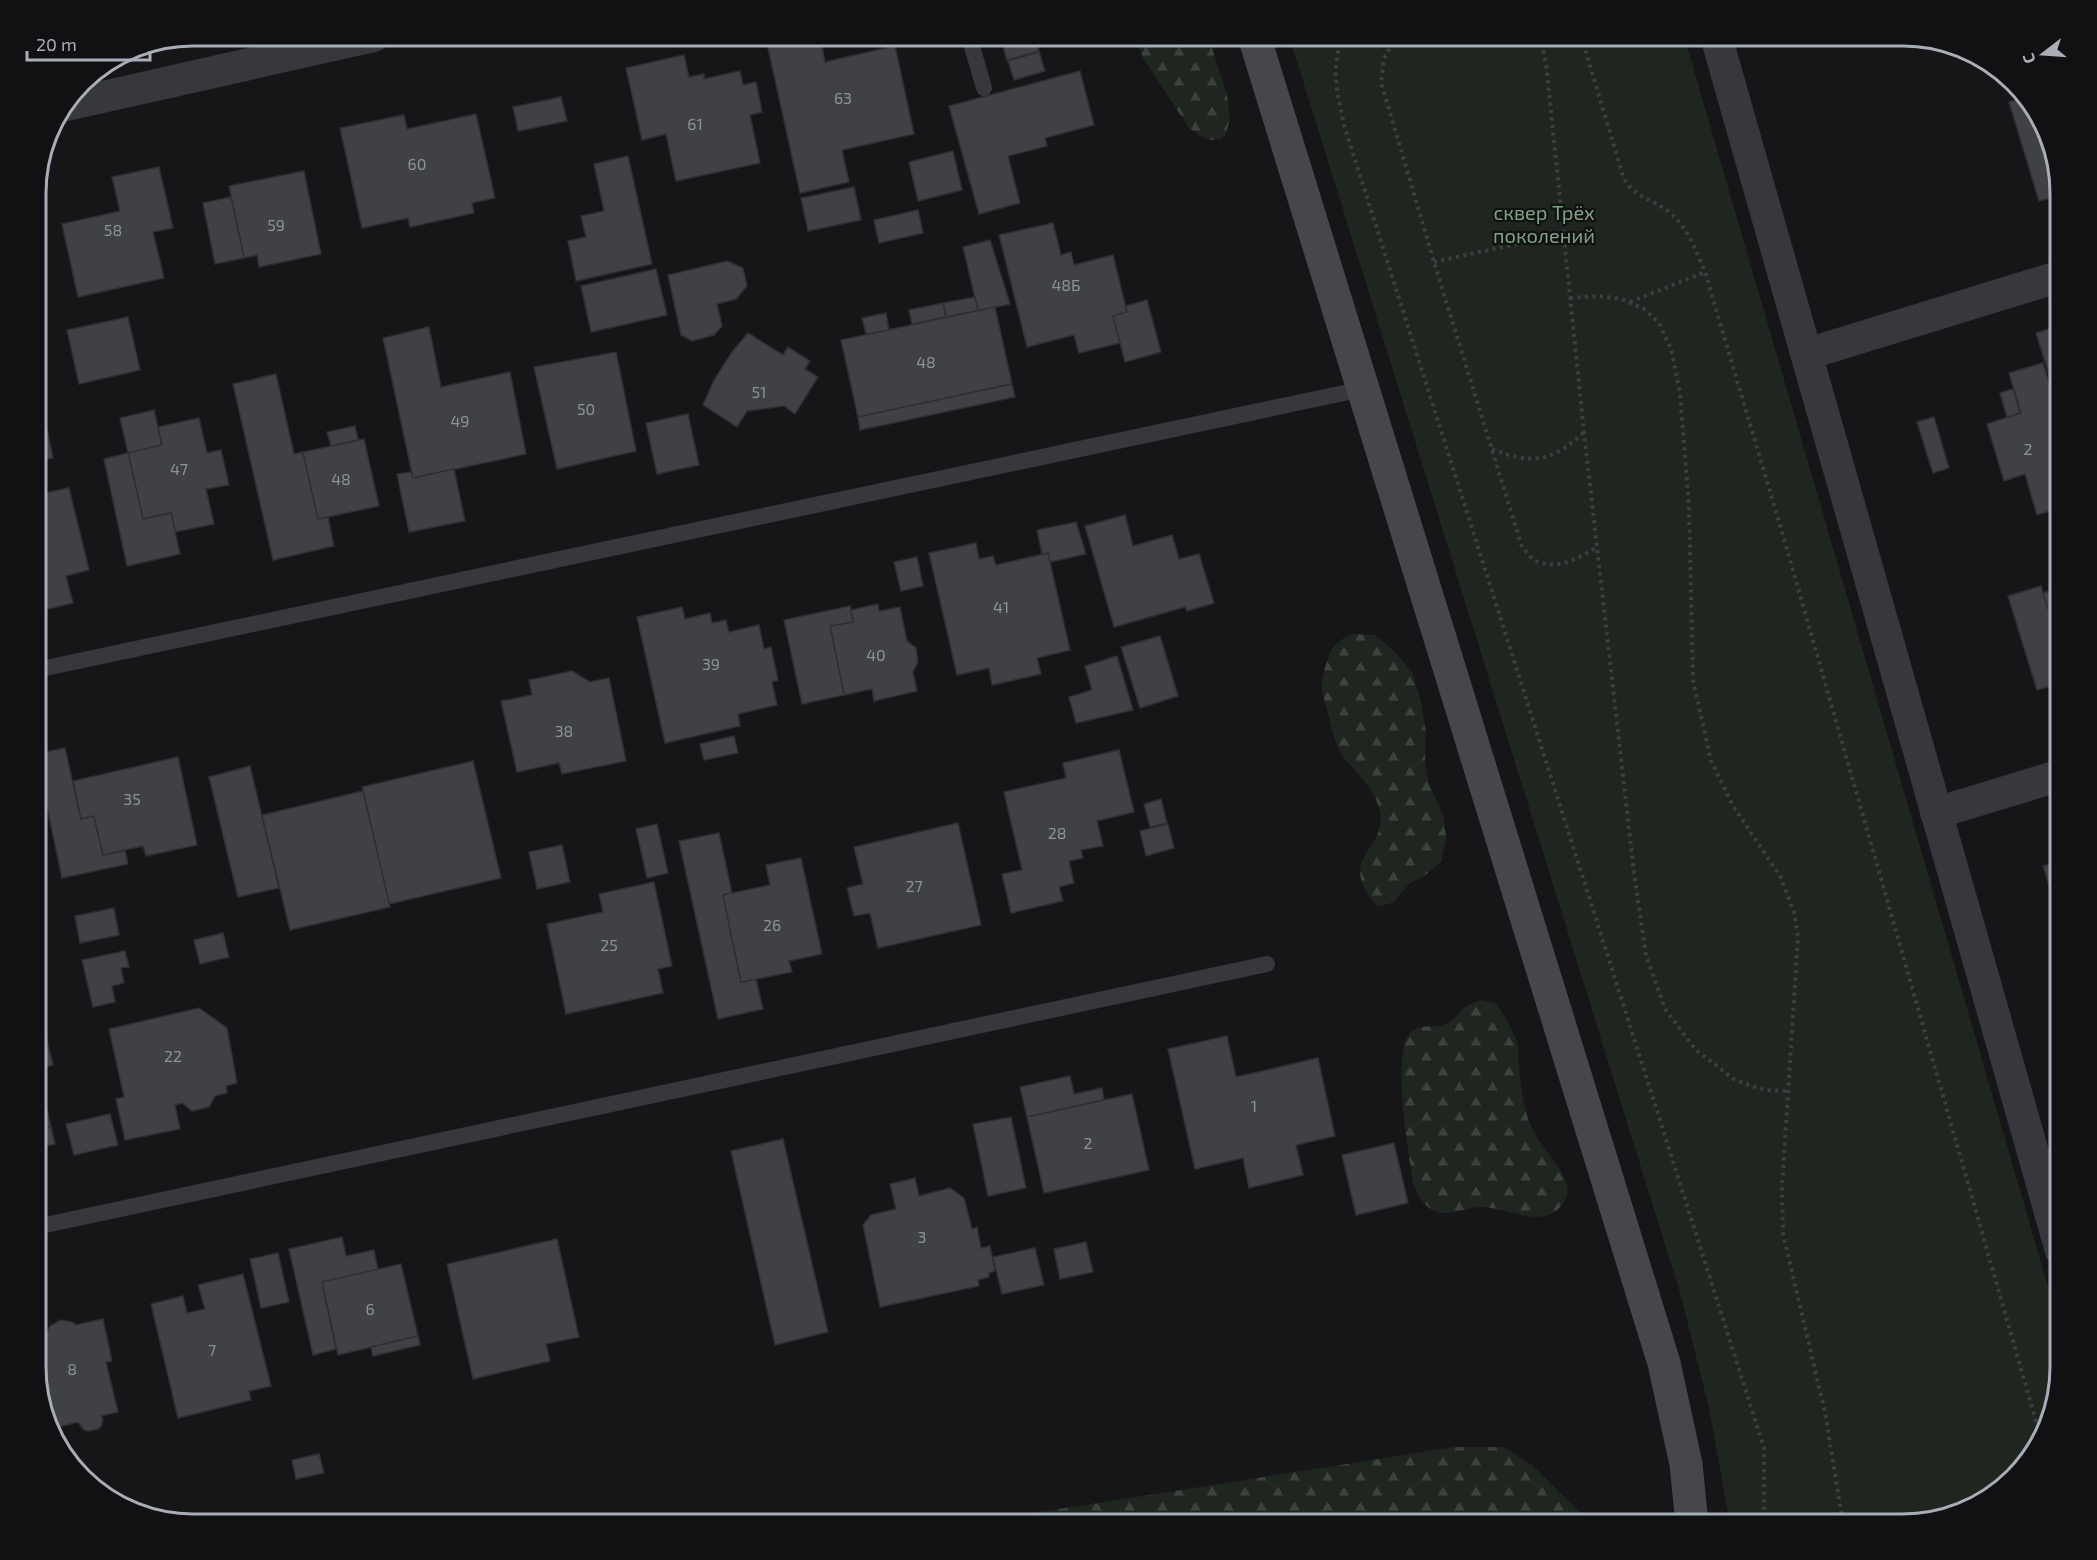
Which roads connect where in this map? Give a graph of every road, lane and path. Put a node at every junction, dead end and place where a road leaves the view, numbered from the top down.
1 (301, 46) edge
2 (972, 46) edge
3 (1257, 46) edge
4 (1340, 46) edge
5 (1391, 46) edge
6 (1542, 46) edge
7 (1584, 46) edge
8 (1719, 46) edge
9 (95, 86) edge
10 (984, 88) dead end
11 (1563, 234) junction
12 (1434, 262) junction
13 (1705, 272) junction
14 (2050, 279) edge
15 (1570, 298) junction
16 (1630, 303) junction
17 (1807, 354) junction
18 (1364, 389) junction
19 (1584, 432) junction
20 (1491, 449) junction
21 (1597, 547) junction
22 (47, 667) edge
23 (2050, 778) edge
24 (1936, 813) junction
25 (1267, 964) dead end
26 (1787, 1091) junction
27 (2050, 1212) edge
28 (47, 1225) edge
29 (2037, 1426) edge
30 (1691, 1514) edge
31 (1764, 1514) edge
32 (1841, 1514) edge

1 - 9 street
2 - 10 lane
3 - 18 street
4 - 31 path
5 - 12 path
6 - 11 path
7 - 13 path
8 - 17 street
11 - 12 path
11 - 15 path
12 - 20 path
13 - 16 path
13 - 29 path
14 - 17 street
15 - 16 path
15 - 19 path
16 - 26 path
17 - 24 street
18 - 22 lane
18 - 30 street
19 - 20 path
19 - 21 path
20 - 21 path
21 - 26 path
23 - 24 street
24 - 27 street
25 - 28 lane
26 - 32 path

